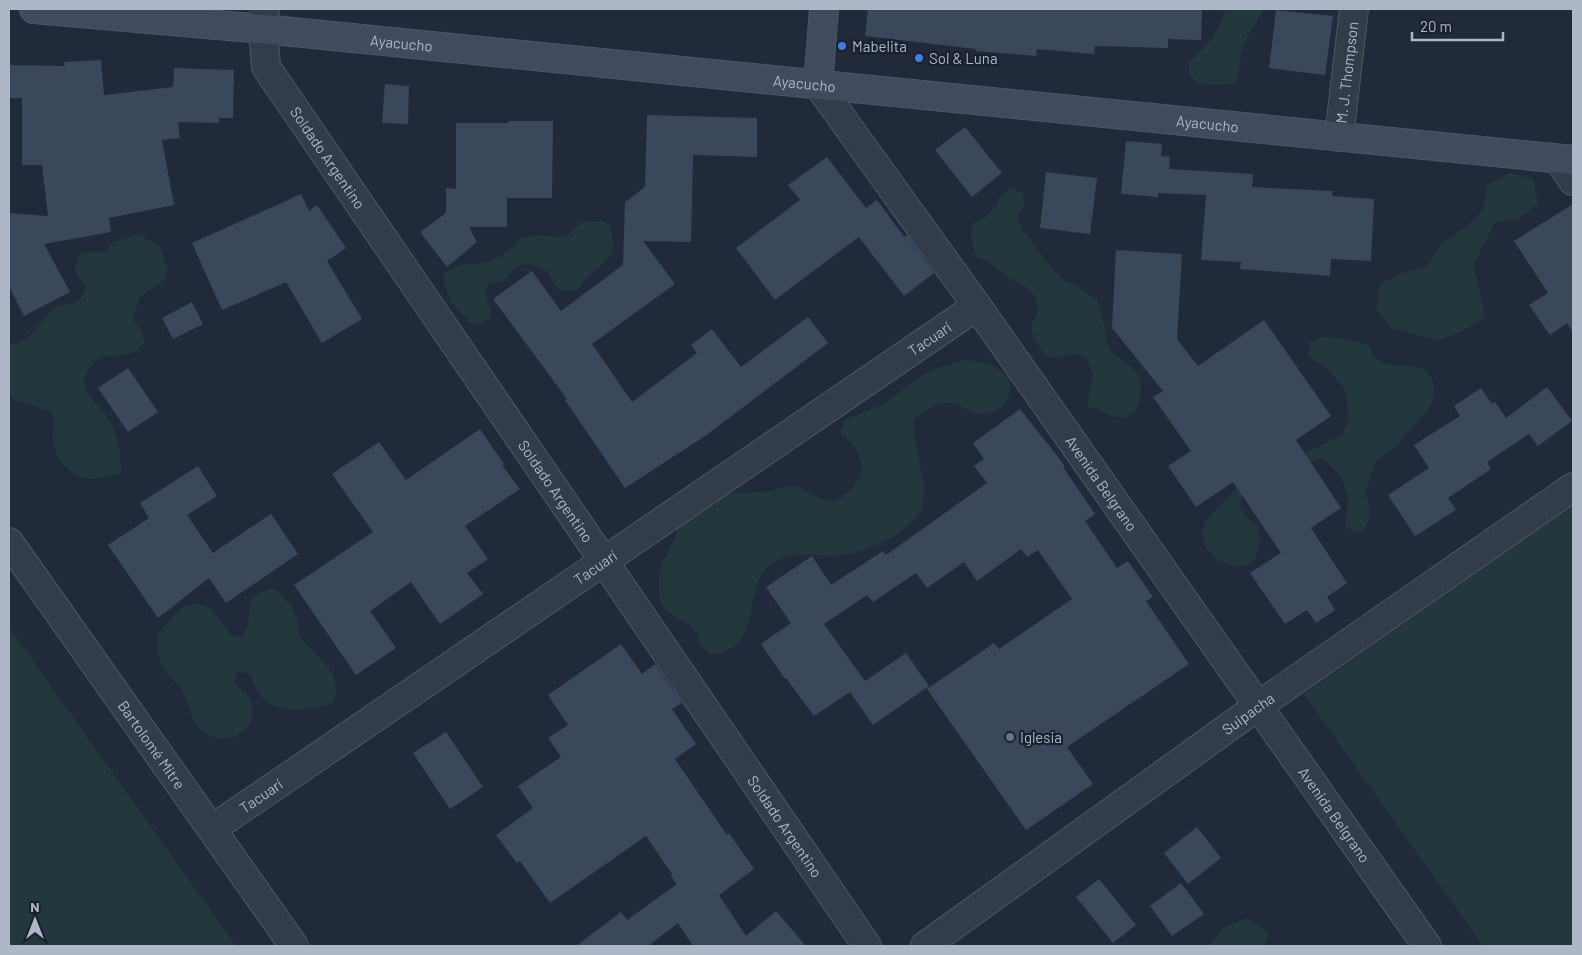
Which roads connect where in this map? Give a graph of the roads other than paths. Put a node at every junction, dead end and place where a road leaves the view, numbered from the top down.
1 (34, 9) edge
2 (824, 9) edge
3 (1354, 9) edge
4 (264, 19) edge
5 (818, 85) junction
6 (1340, 137) junction
7 (1566, 160) edge
8 (1573, 181) edge
9 (977, 306) junction
10 (1573, 487) edge
11 (9, 542) edge
12 (603, 561) junction
13 (1258, 706) junction
14 (212, 829) junction
15 (294, 946) edge
16 (867, 946) edge
17 (925, 946) edge
18 (1427, 946) edge

1 - 4 street, Ayacucho
2 - 5 street
3 - 6 street, M. J. Thompson
4 - 5 street, Ayacucho
4 - 12 street, Soldado Argentino
5 - 6 street, Ayacucho
5 - 9 street, Avenida Belgrano
6 - 7 street, Ayacucho
7 - 8 street
9 - 12 street, Tacuarí
9 - 13 street, Avenida Belgrano
10 - 13 street, Suipacha
11 - 14 street, Bartolomé Mitre
12 - 14 street, Tacuarí
12 - 16 street, Soldado Argentino
13 - 17 street, Suipacha
13 - 18 street, Avenida Belgrano
14 - 15 street, Bartolomé Mitre

